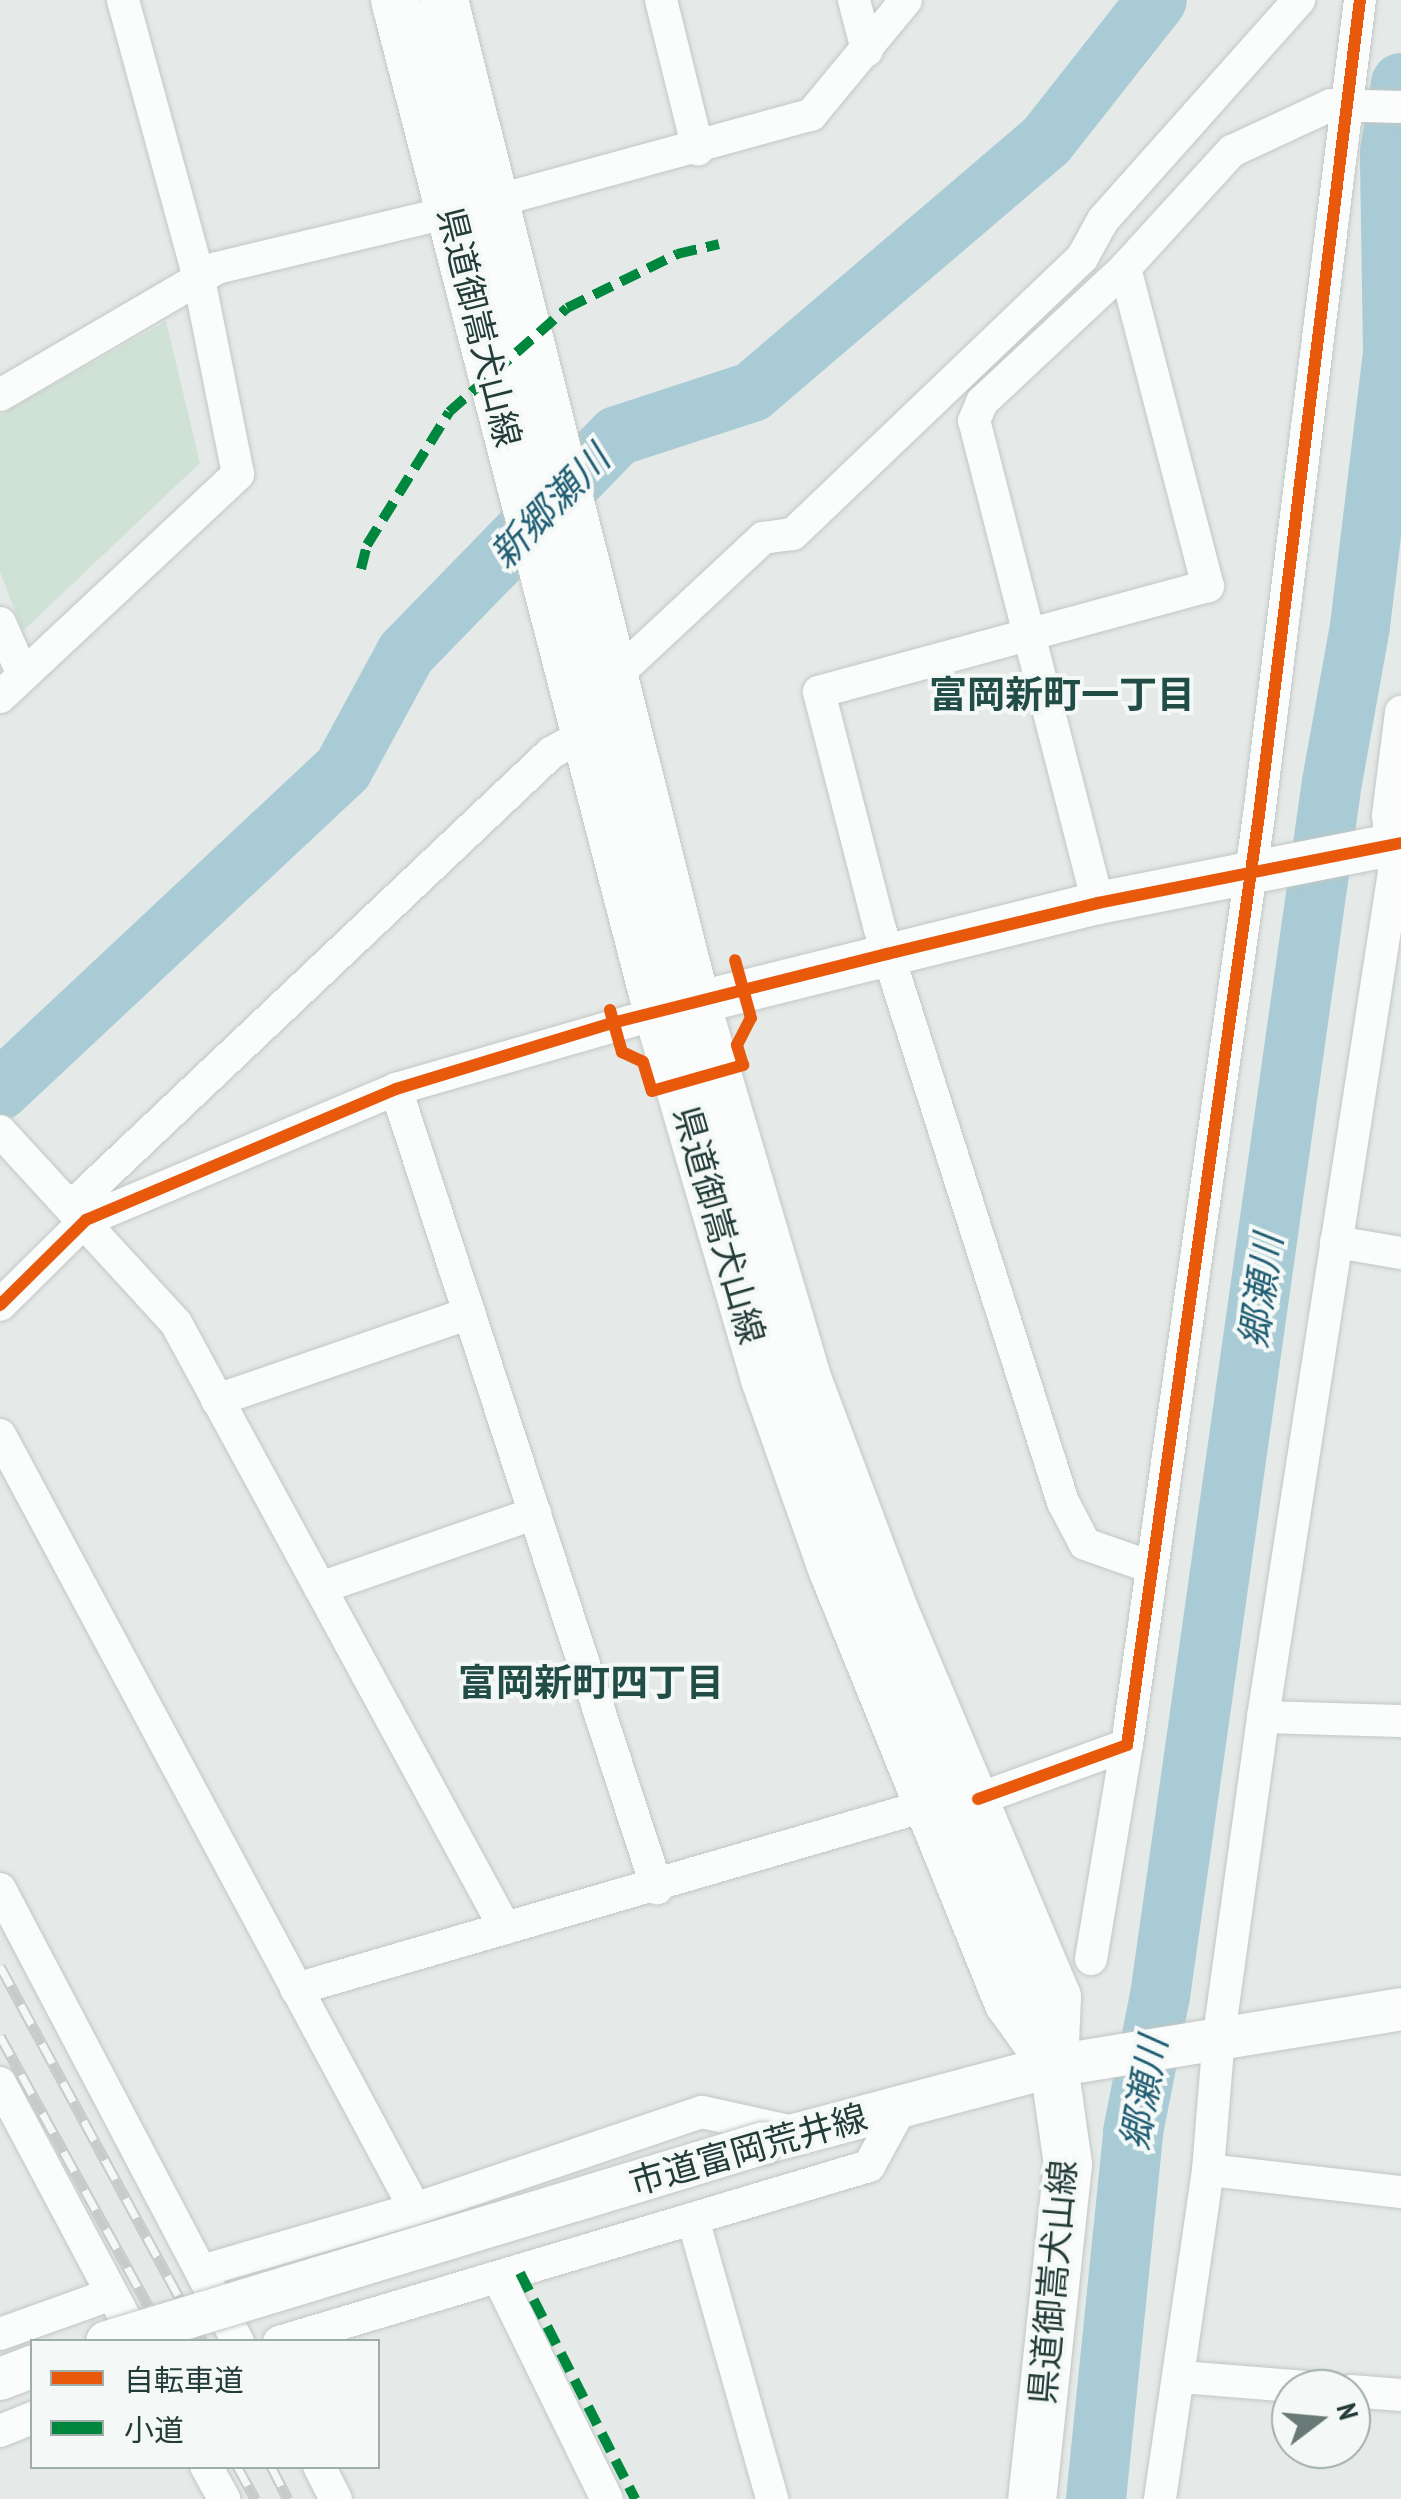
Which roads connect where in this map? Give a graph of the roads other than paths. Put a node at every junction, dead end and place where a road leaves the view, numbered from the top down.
1 (123, 0) edge
2 (394, 0) edge
3 (444, 0) edge
4 (660, 0) edge
5 (854, 0) edge
6 (906, 0) edge
7 (1299, 0) edge
8 (1360, 0) edge
9 (867, 50) junction
10 (1349, 106) junction
11 (1401, 107) edge
12 (698, 149) junction
13 (471, 207) junction
14 (1125, 268) junction
15 (199, 278) junction
16 (0, 394) edge
17 (0, 623) edge
18 (1029, 634) junction
19 (596, 667) junction
20 (12, 686) edge
21 (1401, 712) edge
22 (584, 736) junction
23 (1397, 844) edge
24 (1251, 870) junction
25 (1098, 903) junction
26 (887, 954) junction
27 (677, 1008) junction
28 (396, 1089) junction
29 (0, 1131) edge
30 (78, 1214) junction
31 (1336, 1242) junction
32 (1401, 1253) edge
33 (0, 1305) edge
34 (469, 1313) junction
35 (218, 1400) junction
36 (0, 1435) edge
37 (535, 1513) junction
38 (1151, 1567) junction
39 (320, 1588) junction
40 (1263, 1717) junction
41 (1401, 1721) edge
42 (1126, 1745) junction
43 (978, 1800) junction
44 (928, 1805) junction
45 (657, 1888) junction
46 (0, 1889) edge
47 (504, 1928) junction
48 (1091, 1959) dead end
49 (296, 1989) junction
50 (1401, 2009) edge
51 (1219, 2034) junction
52 (1054, 2066) junction
53 (0, 2083) edge
54 (903, 2104) junction
55 (782, 2138) junction
56 (1208, 2170) junction
57 (1401, 2192) edge
58 (415, 2209) junction
59 (693, 2220) junction
60 (205, 2270) junction
61 (500, 2279) junction
62 (112, 2294) junction
63 (0, 2334) edge
64 (117, 2339) edge
65 (136, 2339) edge
66 (237, 2339) edge
67 (290, 2339) edge
68 (30, 2368) edge
69 (1181, 2377) junction
70 (0, 2379) edge
71 (1271, 2384) edge
72 (1371, 2392) edge
73 (1401, 2394) edge
74 (30, 2419) edge
75 (0, 2431) edge
76 (208, 2469) edge
77 (321, 2469) edge
78 (224, 2499) edge
79 (336, 2499) edge
80 (606, 2499) edge
81 (772, 2499) edge
82 (1032, 2499) edge
83 (1160, 2499) edge

1 - 15 street
2 - 13 main road, 県道御嵩犬山線
3 - 13 main road, 県道御嵩犬山線
4 - 12 street
5 - 9 street
6 - 9 street
7 - 19 street
8 - 10 street
9 - 12 street
10 - 11 street
10 - 14 street
10 - 24 street
12 - 13 street
13 - 15 street
13 - 19 main road, 県道御嵩犬山線
14 - 18 street
14 - 18 street
15 - 16 street
15 - 20 street
17 - 20 street
18 - 25 street
18 - 26 street
19 - 22 main road, 県道御嵩犬山線
19 - 27 main road, 県道御嵩犬山線
21 - 23 street
22 - 27 main road, 県道御嵩犬山線
22 - 30 street
23 - 24 street
23 - 31 street
24 - 25 street
24 - 38 street
25 - 26 street
26 - 27 street
26 - 38 street
27 - 28 street
27 - 43 main road, 県道御嵩犬山線
27 - 44 main road, 県道御嵩犬山線
28 - 30 street
28 - 34 street
29 - 30 street
30 - 33 street
30 - 35 street
31 - 32 street
31 - 40 street
34 - 35 street
34 - 37 street
35 - 39 street
36 - 49 street
37 - 39 street
37 - 45 street
38 - 42 street
39 - 47 street
40 - 41 street
40 - 51 street
42 - 43 street
42 - 48 street
43 - 52 main road, 県道御嵩犬山線
44 - 45 street
44 - 52 main road, 県道御嵩犬山線
45 - 47 street
46 - 60 street
47 - 49 street
49 - 58 street
50 - 51 street, 市道富岡荒井線
51 - 52 street, 市道富岡荒井線
51 - 56 street
52 - 54 street, 市道富岡荒井線
52 - 82 main road, 県道御嵩犬山線
53 - 62 street
54 - 55 street, 市道富岡荒井線
54 - 59 street
55 - 58 street
55 - 64 street, 市道富岡荒井線, bridge
56 - 57 street
56 - 69 street
58 - 60 street
59 - 61 street
59 - 81 street
60 - 66 street
61 - 67 street
61 - 80 street
62 - 63 street
62 - 65 street
68 - 70 street
69 - 71 street
69 - 83 street
72 - 73 street
74 - 75 street
76 - 78 street
77 - 79 street

